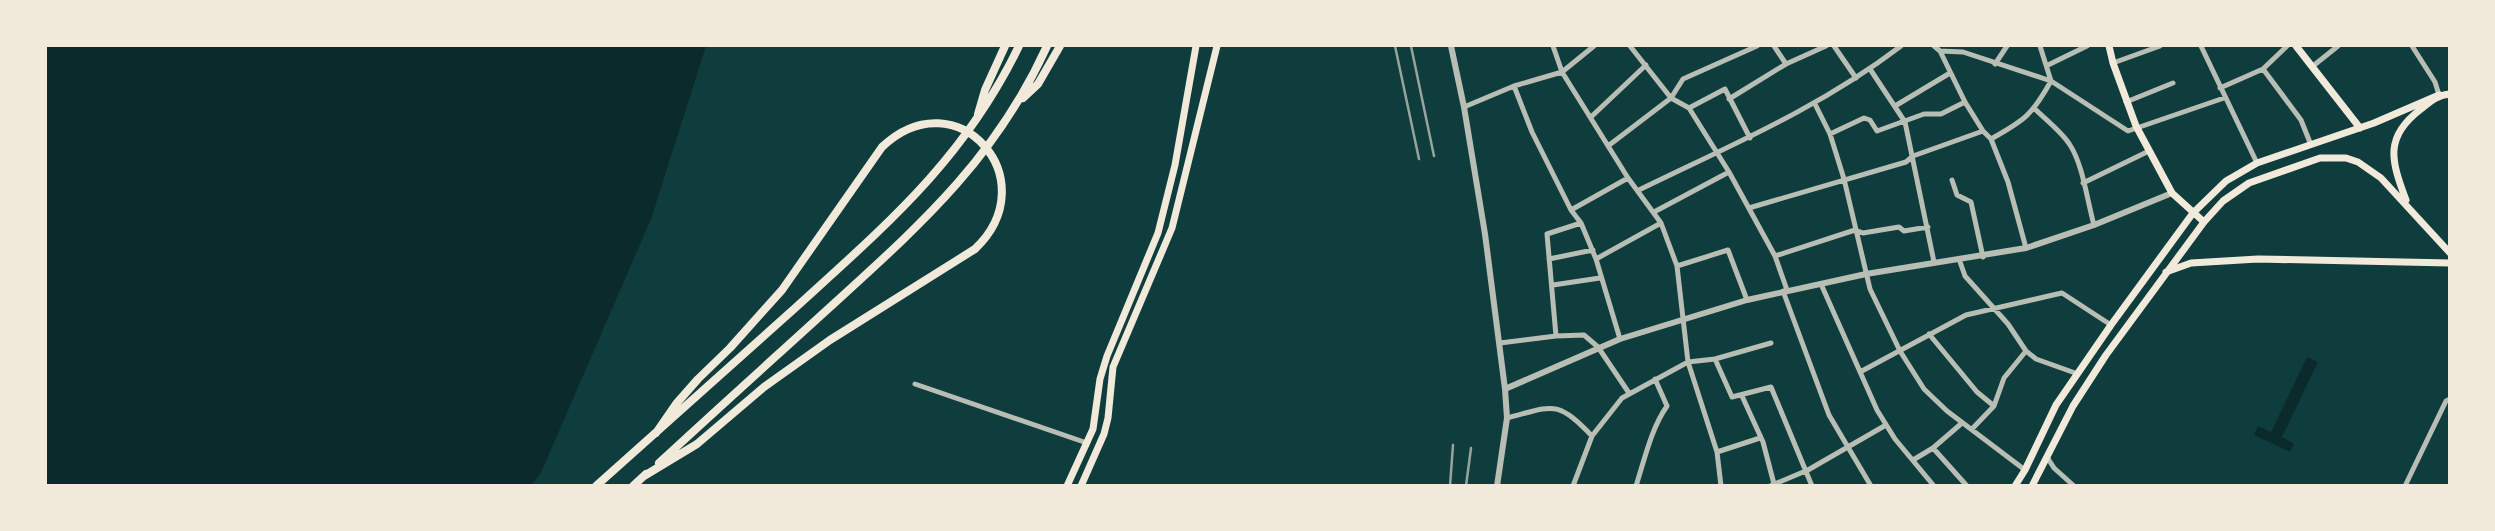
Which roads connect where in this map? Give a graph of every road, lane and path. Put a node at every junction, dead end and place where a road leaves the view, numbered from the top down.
1 (1005, 46) edge
2 (1019, 46) edge
3 (1047, 46) edge
4 (1060, 46) edge
5 (1199, 46) edge
6 (1217, 46) edge
7 (1451, 46) edge
8 (1553, 46) edge
9 (1594, 46) edge
10 (1630, 46) edge
11 (1756, 46) edge
12 (1774, 46) edge
13 (1826, 46) edge
14 (1834, 46) edge
15 (1901, 46) edge
16 (1934, 46) edge
17 (2007, 46) edge
18 (2041, 46) edge
19 (2087, 46) edge
20 (2109, 46) edge
21 (2160, 46) edge
22 (2201, 46) edge
23 (2287, 46) edge
24 (2296, 46) edge
25 (2337, 46) edge
26 (2412, 46) edge
27 (1940, 51) junction
28 (2113, 63) junction
29 (1786, 64) junction
30 (1994, 64) junction
31 (1646, 65) junction
32 (2048, 65) junction
33 (2313, 66) junction
34 (1870, 69) junction
35 (2263, 69) junction
36 (1562, 72) junction
37 (1950, 73) junction
38 (1856, 78) junction
39 (2051, 81) junction
40 (2173, 83) dead end
41 (1514, 86) junction
42 (2220, 88) junction
43 (2449, 94) edge
44 (2439, 95) junction
45 (1671, 98) junction
46 (2224, 98) junction
47 (1729, 99) junction
48 (1965, 102) junction
49 (2126, 102) junction
50 (1815, 104) junction
51 (1895, 106) junction
52 (1014, 107) junction
53 (1464, 107) junction
54 (1689, 108) junction
55 (2035, 109) junction
56 (1591, 117) junction
57 (978, 119) junction
58 (1905, 122) junction
59 (2136, 126) junction
60 (2360, 128) junction
61 (1983, 131) junction
62 (1830, 134) junction
63 (1750, 138) junction
64 (1991, 139) junction
65 (2311, 145) junction
66 (1608, 146) junction
67 (2149, 151) junction
68 (1716, 152) junction
69 (1913, 156) junction
70 (2257, 163) junction
71 (1729, 172) junction
72 (1628, 178) junction
73 (1844, 179) junction
74 (1952, 180) dead end
75 (2082, 183) junction
76 (1639, 191) junction
77 (2172, 193) junction
78 (2407, 204) junction
79 (1749, 208) junction
80 (1571, 210) junction
81 (1654, 212) junction
82 (2193, 213) junction
83 (2204, 222) junction
84 (1581, 223) junction
85 (1661, 223) junction
86 (2094, 225) junction
87 (1928, 227) junction
88 (1855, 230) junction
89 (2026, 248) junction
90 (1592, 250) junction
91 (2449, 253) edge
92 (1775, 256) junction
93 (1983, 257) junction
94 (1549, 259) junction
95 (1595, 259) junction
96 (1959, 259) junction
97 (1934, 262) junction
98 (2449, 263) edge
99 (1677, 266) junction
100 (2165, 273) junction
101 (1866, 274) junction
102 (1600, 278) junction
103 (1821, 284) junction
104 (1553, 285) junction
105 (1785, 291) junction
106 (1747, 300) junction
107 (1996, 310) junction
108 (1684, 319) junction
109 (2111, 325) junction
110 (1929, 334) junction
111 (1556, 336) junction
112 (1619, 339) junction
113 (1500, 343) junction
114 (1771, 343) dead end
115 (1598, 347) junction
116 (1900, 351) junction
117 (2026, 351) junction
118 (1715, 359) junction
119 (1688, 362) junction
120 (1860, 372) junction
121 (2078, 374) junction
122 (1655, 379) junction
123 (915, 384) dead end
124 (1505, 389) junction
125 (1629, 393) junction
126 (1742, 396) junction
127 (2449, 398) edge
128 (1994, 406) junction
129 (1507, 418) junction
130 (1962, 423) junction
131 (1886, 425) junction
132 (1972, 429) junction
133 (656, 433) junction
134 (1592, 436) junction
135 (1760, 438) junction
136 (1087, 443) junction
137 (1848, 448) junction
138 (1933, 448) junction
139 (1717, 452) junction
140 (2048, 457) junction
141 (1913, 460) junction
142 (1808, 470) junction
143 (2025, 470) junction
144 (644, 476) junction
145 (1868, 483) edge
146 (596, 485) edge
147 (633, 485) edge
148 (1067, 485) edge
149 (1081, 485) edge
150 (1497, 485) edge
151 (1573, 485) edge
152 (1636, 485) edge
153 (1721, 485) edge
154 (1772, 485) edge
155 (1812, 485) edge
156 (1859, 485) edge
157 (1934, 485) edge
158 (1967, 485) edge
159 (2015, 485) edge
160 (2032, 485) edge
161 (2074, 485) edge
162 (2405, 485) edge

1 - 57 highway
2 - 57 highway
3 - 52 highway
4 - 52 highway
5 - 136 main road
6 - 149 main road
7 - 53 street
8 - 36 street
9 - 36 street
10 - 31 street
11 - 45 street
12 - 29 street
13 - 29 street
14 - 38 street
15 - 34 street
16 - 27 street
17 - 30 street
18 - 32 street
19 - 32 street
20 - 28 main road
21 - 28 street
22 - 42 street
23 - 35 street
24 - 33 main road
25 - 33 street
26 - 44 street
27 - 30 street
27 - 37 street
28 - 49 main road
29 - 47 street
30 - 39 street
31 - 45 street
31 - 56 street
32 - 39 street
33 - 60 main road
34 - 38 street
34 - 51 street
35 - 42 street
35 - 65 street
36 - 41 street
36 - 56 street
37 - 48 street
37 - 51 street
38 - 50 street
39 - 55 street
39 - 59 street
40 - 49 street
41 - 53 street
41 - 80 street
42 - 46 street
43 - 44 main road
44 - 60 main road
44 - 78 main road
45 - 54 street
45 - 66 street
46 - 59 street
46 - 70 street
47 - 54 street
47 - 63 street
48 - 58 street
48 - 61 street
49 - 59 main road
50 - 62 street
50 - 63 street
51 - 58 street
52 - 144 highway
53 - 113 street
54 - 68 street
55 - 64 street
55 - 75 street
56 - 66 street
57 - 133 highway
58 - 62 street
58 - 69 street
59 - 67 main road
60 - 65 main road
61 - 64 street
61 - 69 street
62 - 73 street
63 - 68 street
64 - 89 street
65 - 70 main road
66 - 72 street
67 - 75 street
67 - 77 main road
68 - 71 street
68 - 76 street
69 - 73 street
69 - 87 street
70 - 82 main road
71 - 79 street
71 - 81 street
72 - 76 street
72 - 80 street
73 - 79 street
73 - 88 street
74 - 93 street
75 - 86 street
76 - 81 street
77 - 82 main road
77 - 86 street
78 - 83 main road
78 - 91 main road
79 - 92 street
80 - 84 street
81 - 85 street
82 - 83 main road
82 - 109 main road
83 - 100 main road
84 - 90 street
84 - 94 street
85 - 95 street
85 - 99 street
86 - 89 street
87 - 88 street
87 - 97 street
88 - 92 street
88 - 101 street
89 - 93 street
90 - 94 street
90 - 95 street
92 - 105 street
93 - 96 street
94 - 104 street
95 - 102 street
96 - 97 street
96 - 107 street
97 - 101 street
98 - 100 main road
99 - 106 street
99 - 108 street
100 - 140 main road
101 - 103 street
101 - 116 street
102 - 104 street
102 - 112 street
103 - 105 street
103 - 120 street
104 - 111 street
105 - 106 street
105 - 137 street
106 - 108 street
107 - 109 street
107 - 110 street
107 - 117 street
108 - 112 street
108 - 119 street
109 - 121 main road
110 - 116 street
110 - 128 street
111 - 113 street
111 - 115 street
112 - 115 street
113 - 124 street
114 - 118 street
115 - 124 street
115 - 125 street
116 - 120 street
116 - 130 street
117 - 121 street
117 - 128 street
118 - 119 street
118 - 126 street
119 - 122 street
119 - 139 street
120 - 131 street
121 - 143 main road
122 - 125 street
122 - 152 street
123 - 136 street
124 - 129 street
125 - 134 street
126 - 135 street
126 - 142 street
127 - 162 street
128 - 132 street
129 - 134 street
129 - 150 street
130 - 132 street
130 - 138 street
131 - 137 street
131 - 141 street
132 - 143 street
133 - 144 highway
133 - 146 highway
134 - 151 street
135 - 139 street
135 - 154 street
136 - 148 main road
137 - 142 street
137 - 145 street
138 - 141 street
138 - 158 street
139 - 153 street
140 - 160 main road
140 - 161 street
141 - 157 street
142 - 154 street
142 - 155 street
143 - 159 main road
144 - 147 highway
145 - 156 street

